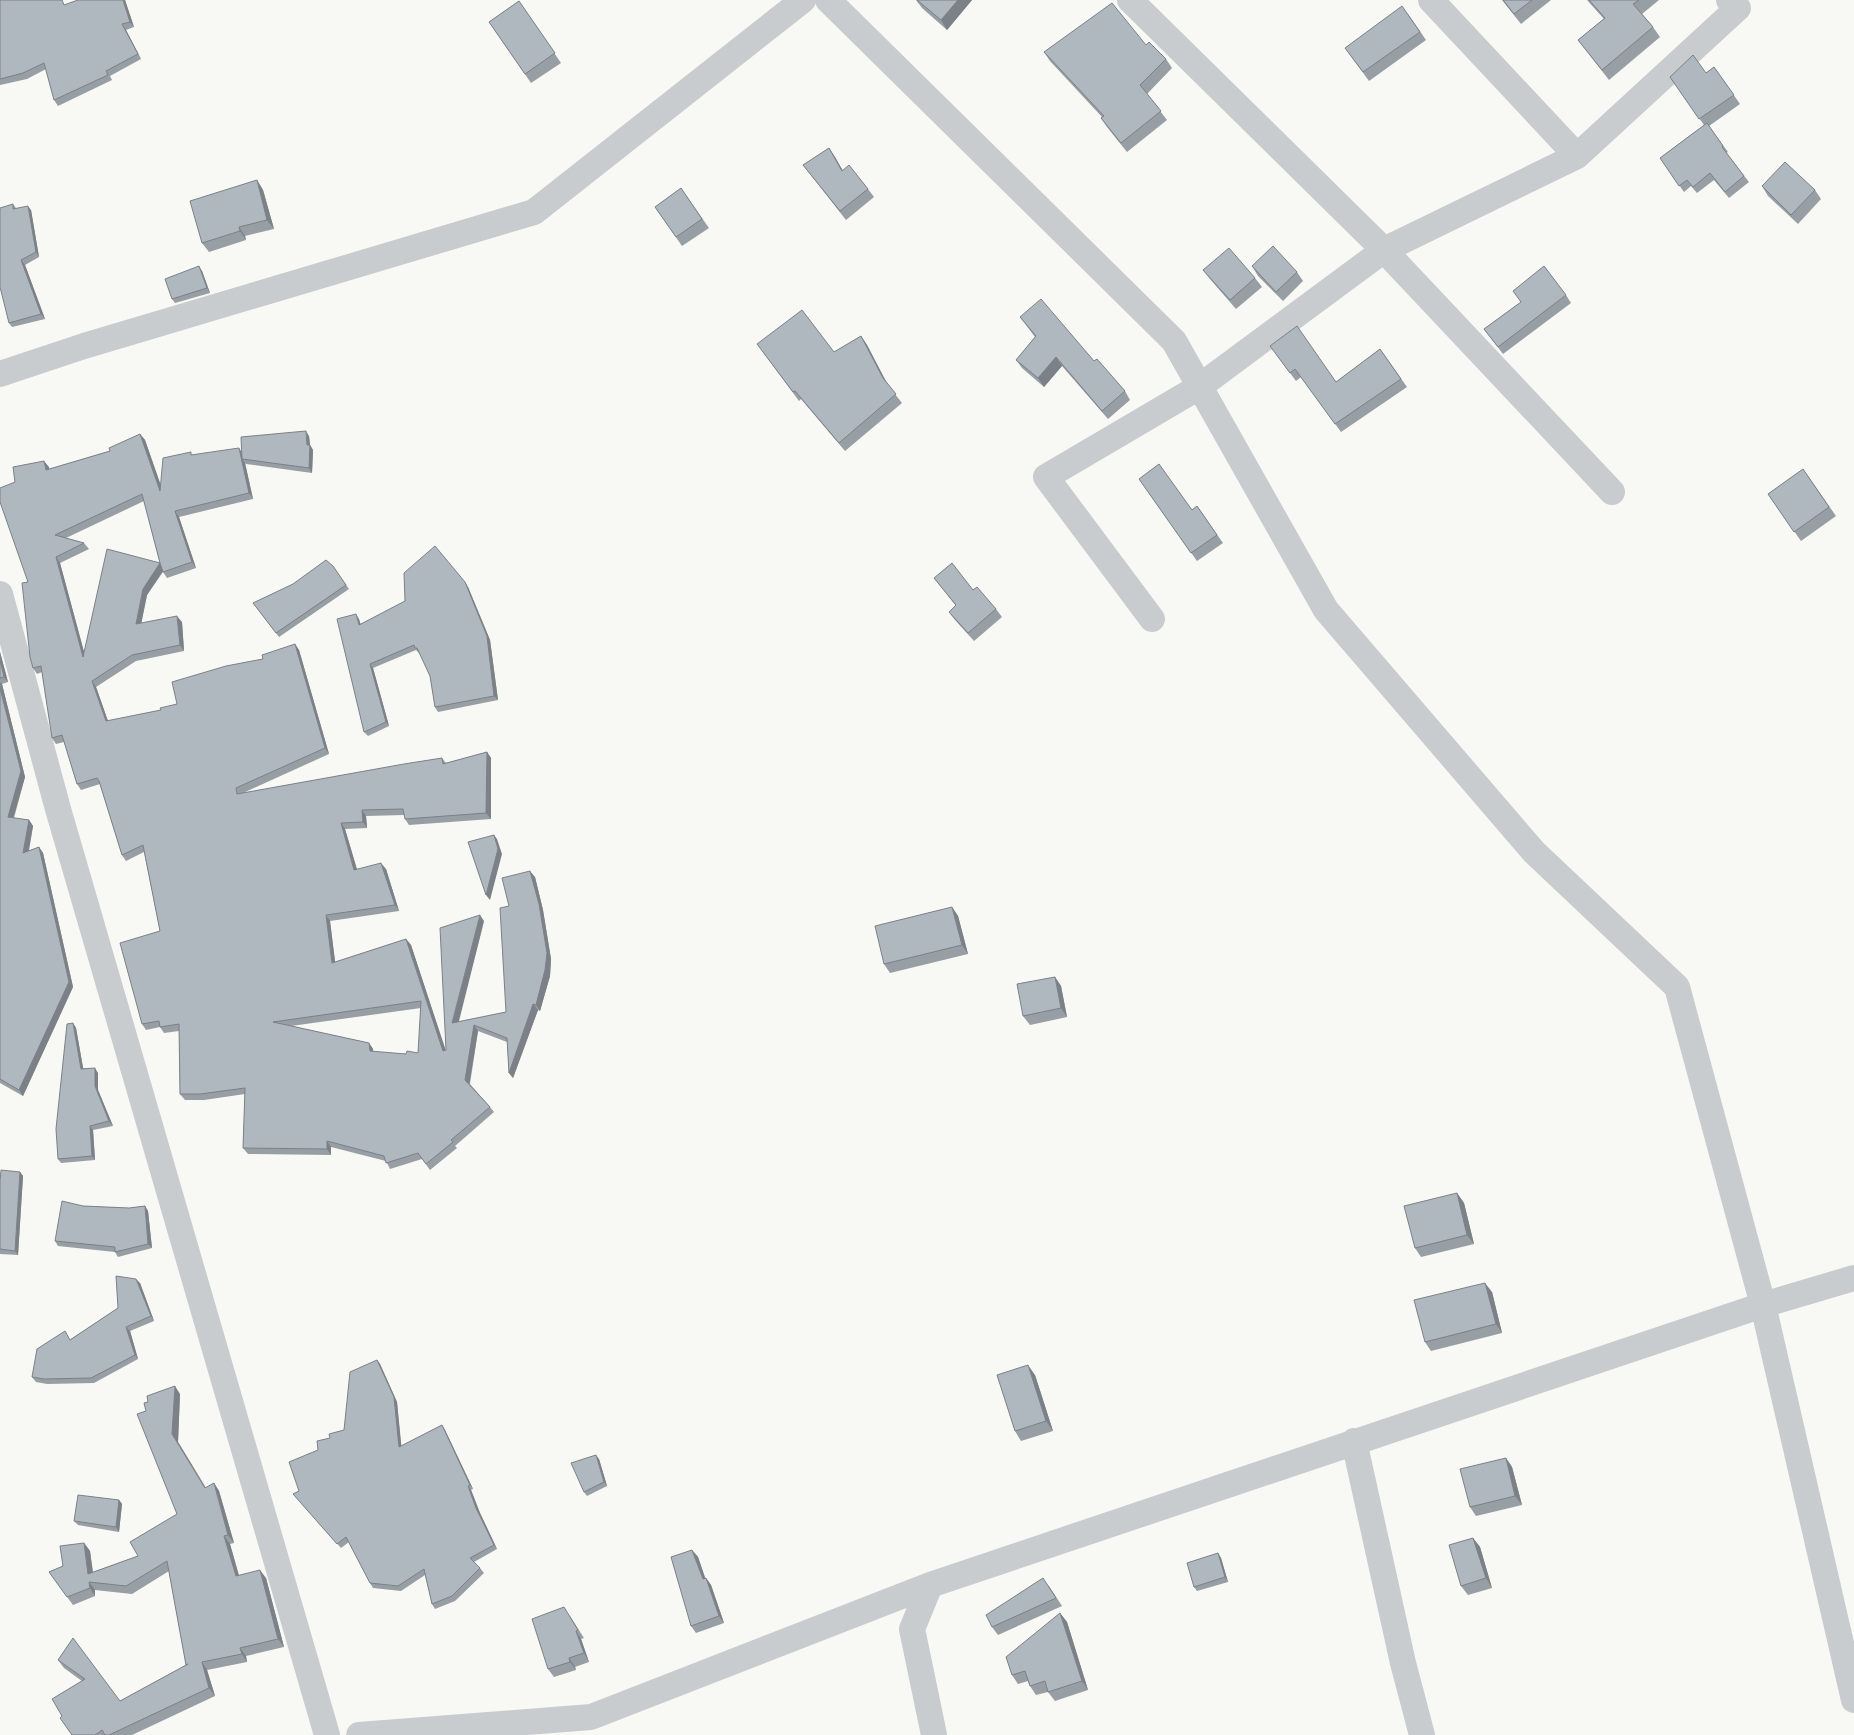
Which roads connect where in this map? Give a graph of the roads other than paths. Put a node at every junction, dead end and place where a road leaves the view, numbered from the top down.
1 (802, 0) edge
2 (828, 0) edge
3 (1130, 0) edge
4 (1431, 0) edge
5 (1729, 0) edge
6 (1577, 156) junction
7 (1384, 250) junction
8 (0, 374) edge
9 (1199, 387) junction
10 (1612, 492) dead end
11 (0, 594) edge
12 (1152, 619) dead end
13 (1854, 1278) edge
14 (1763, 1305) junction
15 (1354, 1441) junction
16 (930, 1586) junction
17 (1854, 1700) edge
18 (327, 1735) edge
19 (359, 1735) edge
20 (934, 1735) edge
21 (1422, 1735) edge

1 - 8 street
2 - 9 street
3 - 7 street
4 - 6 street
5 - 6 street
6 - 7 street
7 - 9 street
7 - 10 street
9 - 12 street
9 - 14 street
11 - 18 street
13 - 14 street
14 - 15 street
14 - 17 street
15 - 16 street
15 - 21 street
16 - 19 street
16 - 20 street

